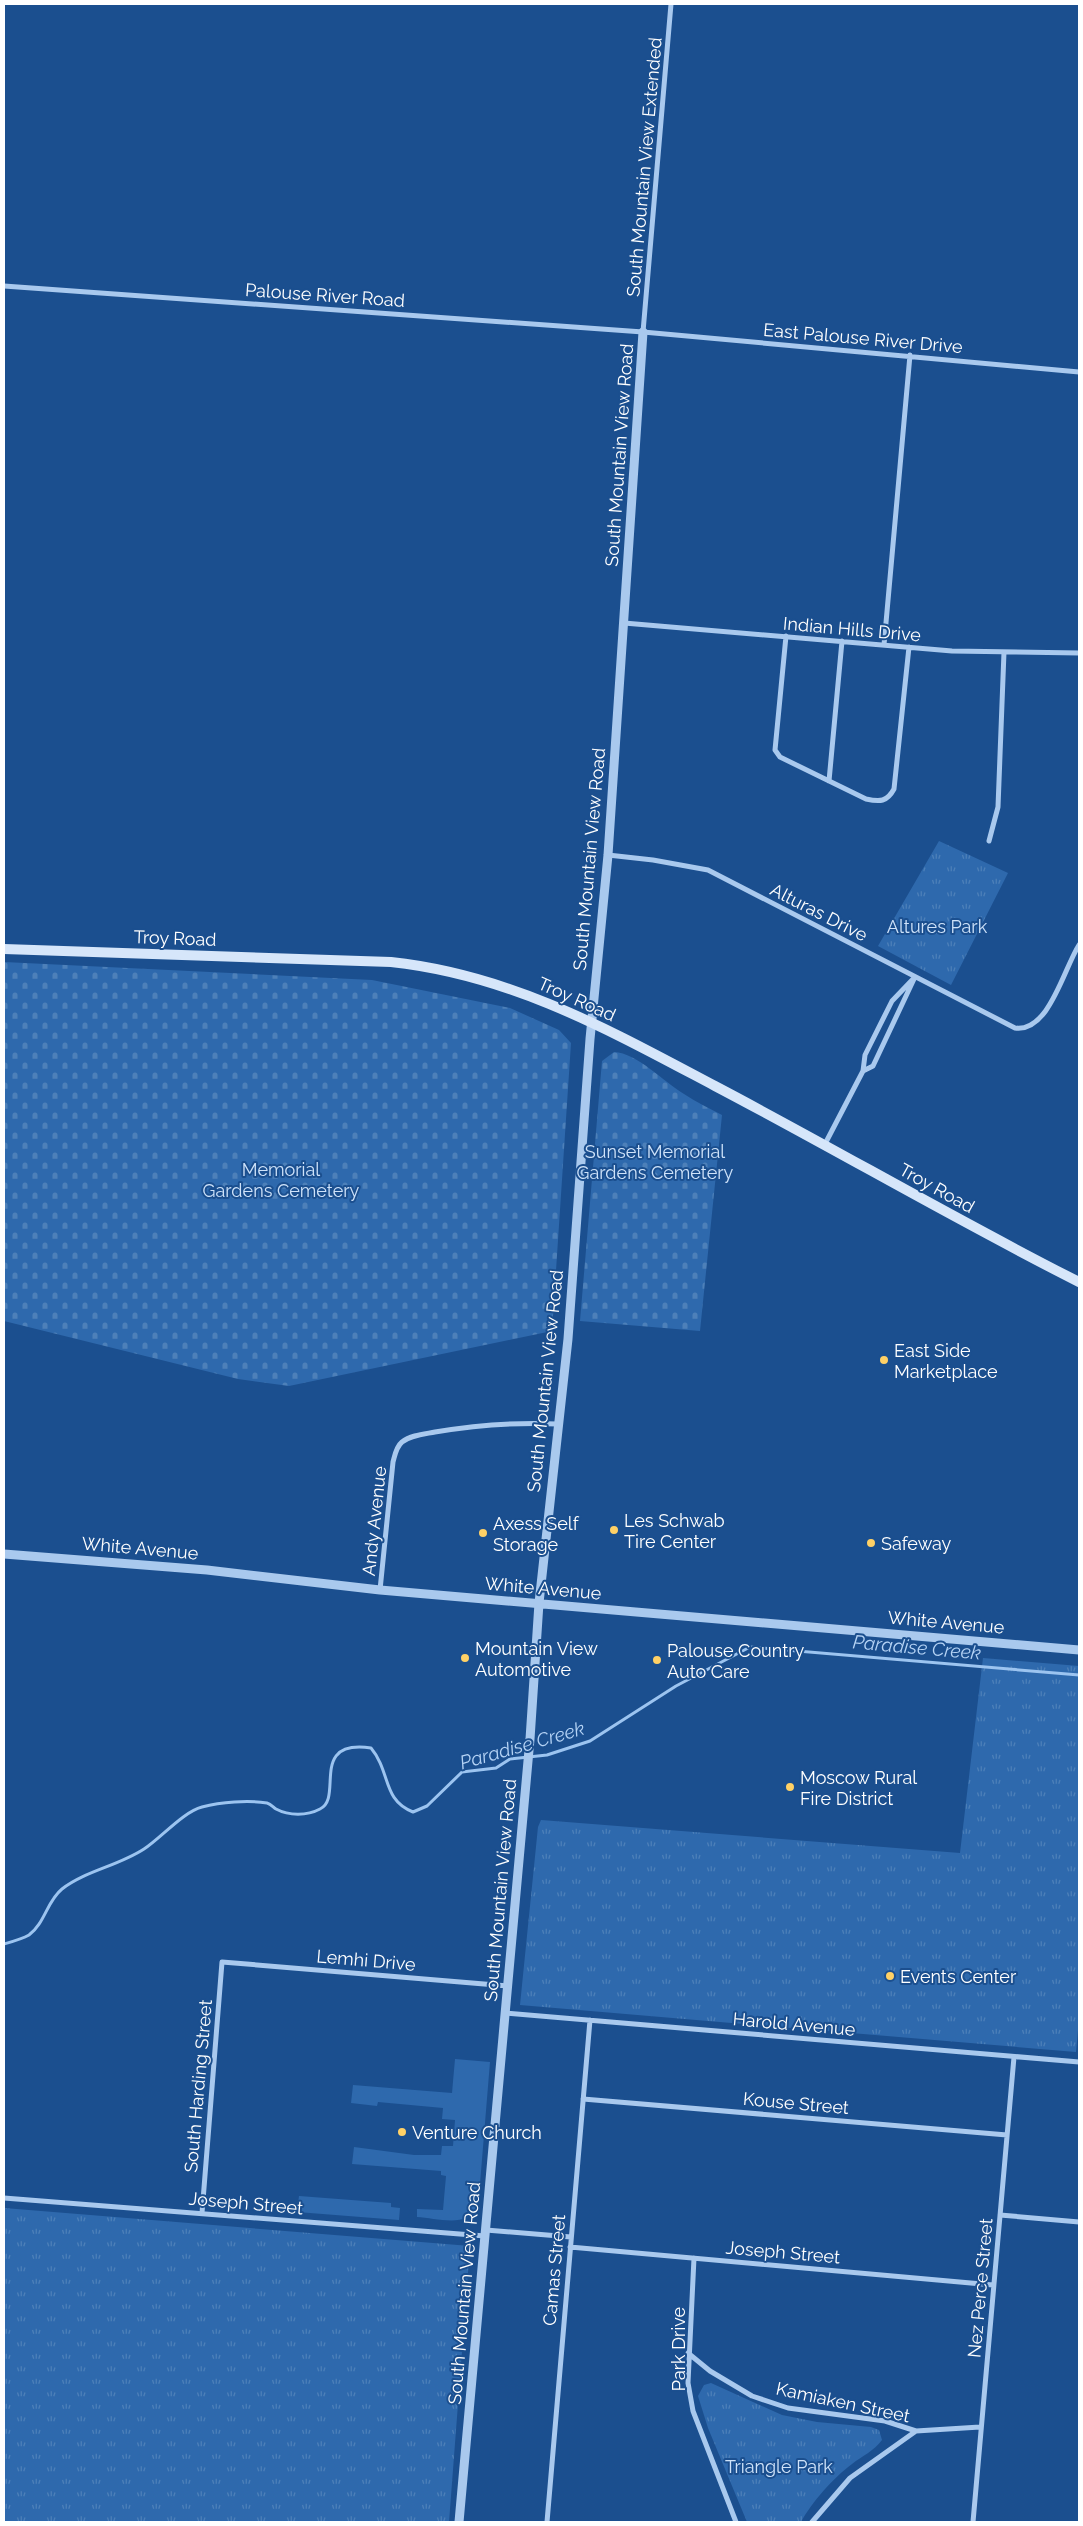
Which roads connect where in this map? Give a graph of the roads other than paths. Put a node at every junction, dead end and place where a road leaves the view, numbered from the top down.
1 (671, 4) edge
2 (4, 286) edge
3 (644, 332) junction
4 (910, 355) junction
5 (1079, 372) edge
6 (624, 623) junction
7 (786, 636) junction
8 (842, 641) junction
9 (884, 645) junction
10 (909, 647) junction
11 (1004, 652) junction
12 (1079, 654) edge
13 (829, 781) junction
14 (989, 841) dead end
15 (608, 855) junction
16 (1079, 945) edge
17 (4, 949) edge
18 (915, 977) junction
19 (592, 1021) junction
20 (863, 1071) junction
21 (825, 1144) junction
22 (1079, 1282) edge
23 (558, 1424) junction
24 (4, 1554) edge
25 (380, 1590) junction
26 (539, 1603) junction
27 (1079, 1650) edge
28 (222, 1962) joint
29 (508, 1986) junction
30 (506, 2013) junction
31 (590, 2020) junction
32 (1014, 2057) junction
33 (1079, 2062) edge
34 (583, 2099) junction
35 (1007, 2135) junction
36 (4, 2198) edge
37 (202, 2213) junction
38 (1000, 2215) junction
39 (1079, 2222) edge
40 (486, 2233) junction
41 (571, 2237) junction
42 (570, 2247) junction
43 (694, 2258) junction
44 (994, 2284) junction
45 (688, 2352) junction
46 (980, 2427) junction
47 (916, 2431) junction
48 (460, 2522) edge
49 (547, 2522) edge
50 (736, 2522) edge
51 (812, 2522) edge
52 (973, 2522) edge

1 - 3 street, South Mountain View Extended
2 - 3 street, Palouse River Road
3 - 4 street, East Palouse River Drive
3 - 6 street, South Mountain View Road
4 - 5 street, East Palouse River Drive
4 - 9 street
6 - 7 street, Indian Hills Drive
6 - 15 street, South Mountain View Road
7 - 8 street, Indian Hills Drive
7 - 13 street
8 - 9 street, Indian Hills Drive
8 - 13 street
9 - 10 street, Indian Hills Drive
10 - 11 street, Indian Hills Drive
10 - 13 street
11 - 12 street, Indian Hills Drive
11 - 14 street
15 - 18 street, Alturas Drive
15 - 19 street, South Mountain View Road
16 - 18 street, Alturas Drive
17 - 19 main road, Troy Road
18 - 20 street
18 - 20 street
19 - 21 main road, Troy Road
19 - 23 street, South Mountain View Road
20 - 21 street
21 - 22 main road, Troy Road
23 - 25 street, Andy Avenue
23 - 26 street, South Mountain View Road
24 - 25 street, White Avenue
25 - 26 street, White Avenue
26 - 27 street, White Avenue
26 - 29 street, South Mountain View Road
28 - 29 street, Lemhi Drive
28 - 37 street, South Harding Street
29 - 30 street, South Mountain View Road
30 - 31 street, Harold Avenue
30 - 40 street, South Mountain View Road
31 - 32 street, Harold Avenue
31 - 34 street, Camas Street
32 - 33 street, Harold Avenue
32 - 35 street, Nez Perce Street
34 - 35 street, Kouse Street
34 - 41 street, Camas Street
35 - 38 street, Nez Perce Street
36 - 37 street, Joseph Street
37 - 40 street, Joseph Street
38 - 39 street
38 - 44 street, Nez Perce Street
40 - 41 street, Joseph Street
40 - 48 street, South Mountain View Road
41 - 42 street, Camas Street
42 - 43 street, Joseph Street
42 - 49 street, Camas Street
43 - 44 street, Joseph Street
43 - 45 street, Park Drive
44 - 46 street, Nez Perce Street
45 - 47 street, Kamiaken Street
45 - 50 street, Park Drive
46 - 47 street, Kamiaken Street
46 - 52 street, Nez Perce Street
47 - 51 street, Kamiaken Street

